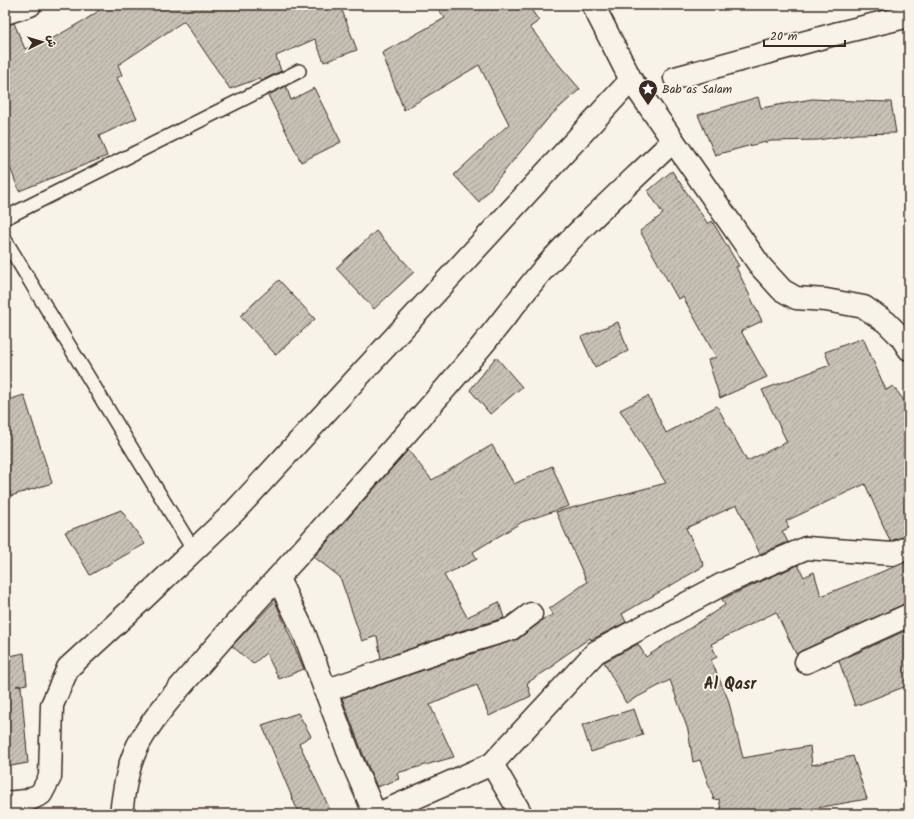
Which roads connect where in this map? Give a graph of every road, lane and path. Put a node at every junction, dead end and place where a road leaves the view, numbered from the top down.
1 (30, 5) edge
2 (593, 5) edge
3 (5, 13) edge
4 (909, 16) edge
5 (299, 71) dead end
6 (675, 78) dead end
7 (631, 80) junction
8 (673, 142) junction
9 (5, 218) edge
10 (5, 240) edge
11 (909, 349) edge
12 (909, 547) edge
13 (194, 551) junction
14 (278, 578) junction
15 (532, 614) dead end
16 (909, 615) edge
17 (806, 662) dead end
18 (325, 691) junction
19 (492, 764) junction
20 (5, 803) edge
21 (121, 814) edge
22 (376, 814) edge
23 (520, 814) edge

1 - 3 street
2 - 7 street
4 - 6 street
5 - 9 lane
7 - 8 street
7 - 13 street
8 - 11 street
8 - 14 street
10 - 13 lane
12 - 19 street
13 - 20 street
14 - 18 street
14 - 21 street
15 - 18 street
16 - 17 street
18 - 22 street
19 - 22 street
19 - 23 street

